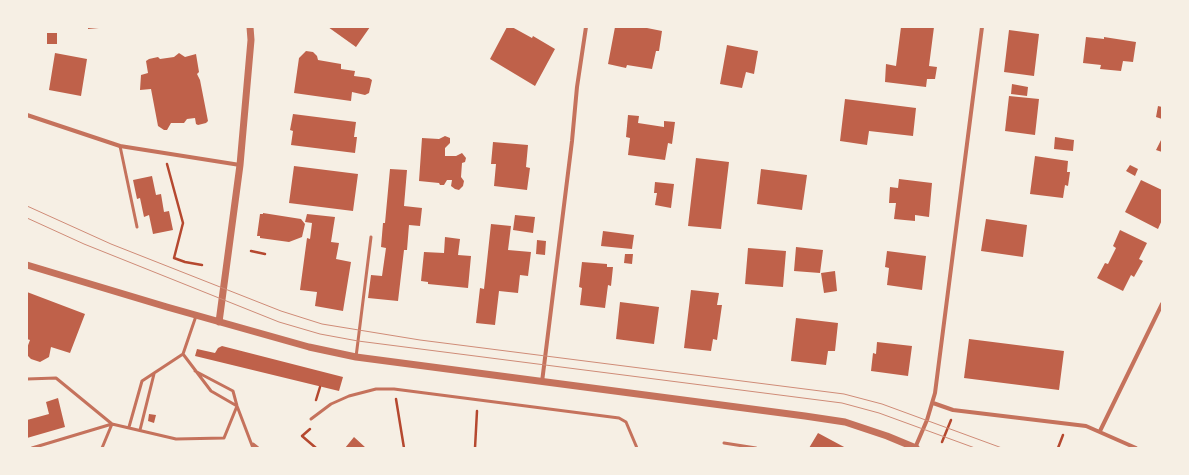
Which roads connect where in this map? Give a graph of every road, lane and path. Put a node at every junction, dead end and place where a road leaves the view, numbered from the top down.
1 (250, 27) edge
2 (586, 27) edge
3 (982, 27) edge
4 (27, 115) edge
5 (120, 146) junction
6 (165, 154) junction
7 (240, 165) junction
8 (136, 227) dead end
9 (371, 237) dead end
10 (250, 251) dead end
11 (265, 254) dead end
12 (27, 265) edge
13 (202, 265) dead end
14 (1162, 304) edge
15 (196, 315) junction
16 (219, 322) junction
17 (183, 354) junction
18 (356, 357) junction
19 (196, 371) junction
20 (154, 373) junction
21 (27, 380) edge
22 (542, 382) junction
23 (394, 389) junction
24 (478, 401) junction
25 (933, 403) junction
26 (237, 406) junction
27 (953, 410) junction
28 (311, 420) joint
29 (112, 424) junction
30 (129, 427) junction
31 (140, 430) junction
32 (1100, 431) junction
33 (942, 442) dead end
34 (724, 443) dead end
35 (253, 444) junction
36 (32, 448) edge
37 (102, 448) edge
38 (253, 448) edge
39 (258, 448) edge
40 (316, 448) edge
41 (404, 448) edge
42 (475, 448) edge
43 (637, 448) edge
44 (756, 448) edge
45 (916, 448) edge
46 (1136, 448) edge

1 - 7 street
2 - 22 street
3 - 25 street
4 - 5 street
5 - 6 street
5 - 8 lane
6 - 7 street
6 - 13 path
7 - 16 street
9 - 18 lane
10 - 11 path
12 - 15 street
14 - 32 street
15 - 16 street
15 - 17 lane
16 - 18 street
17 - 19 lane
17 - 20 lane
18 - 22 street
19 - 26 lane
19 - 26 lane
20 - 30 lane
20 - 31 lane
21 - 29 lane
22 - 45 street
23 - 24 lane
23 - 28 lane
23 - 41 path
24 - 42 path
24 - 43 lane
25 - 27 street
25 - 45 street
26 - 31 lane
26 - 35 lane
27 - 32 street
27 - 33 path
28 - 40 path
29 - 30 lane
29 - 36 lane
29 - 37 lane
30 - 31 lane
32 - 46 street
34 - 44 lane
35 - 38 lane
35 - 39 lane

